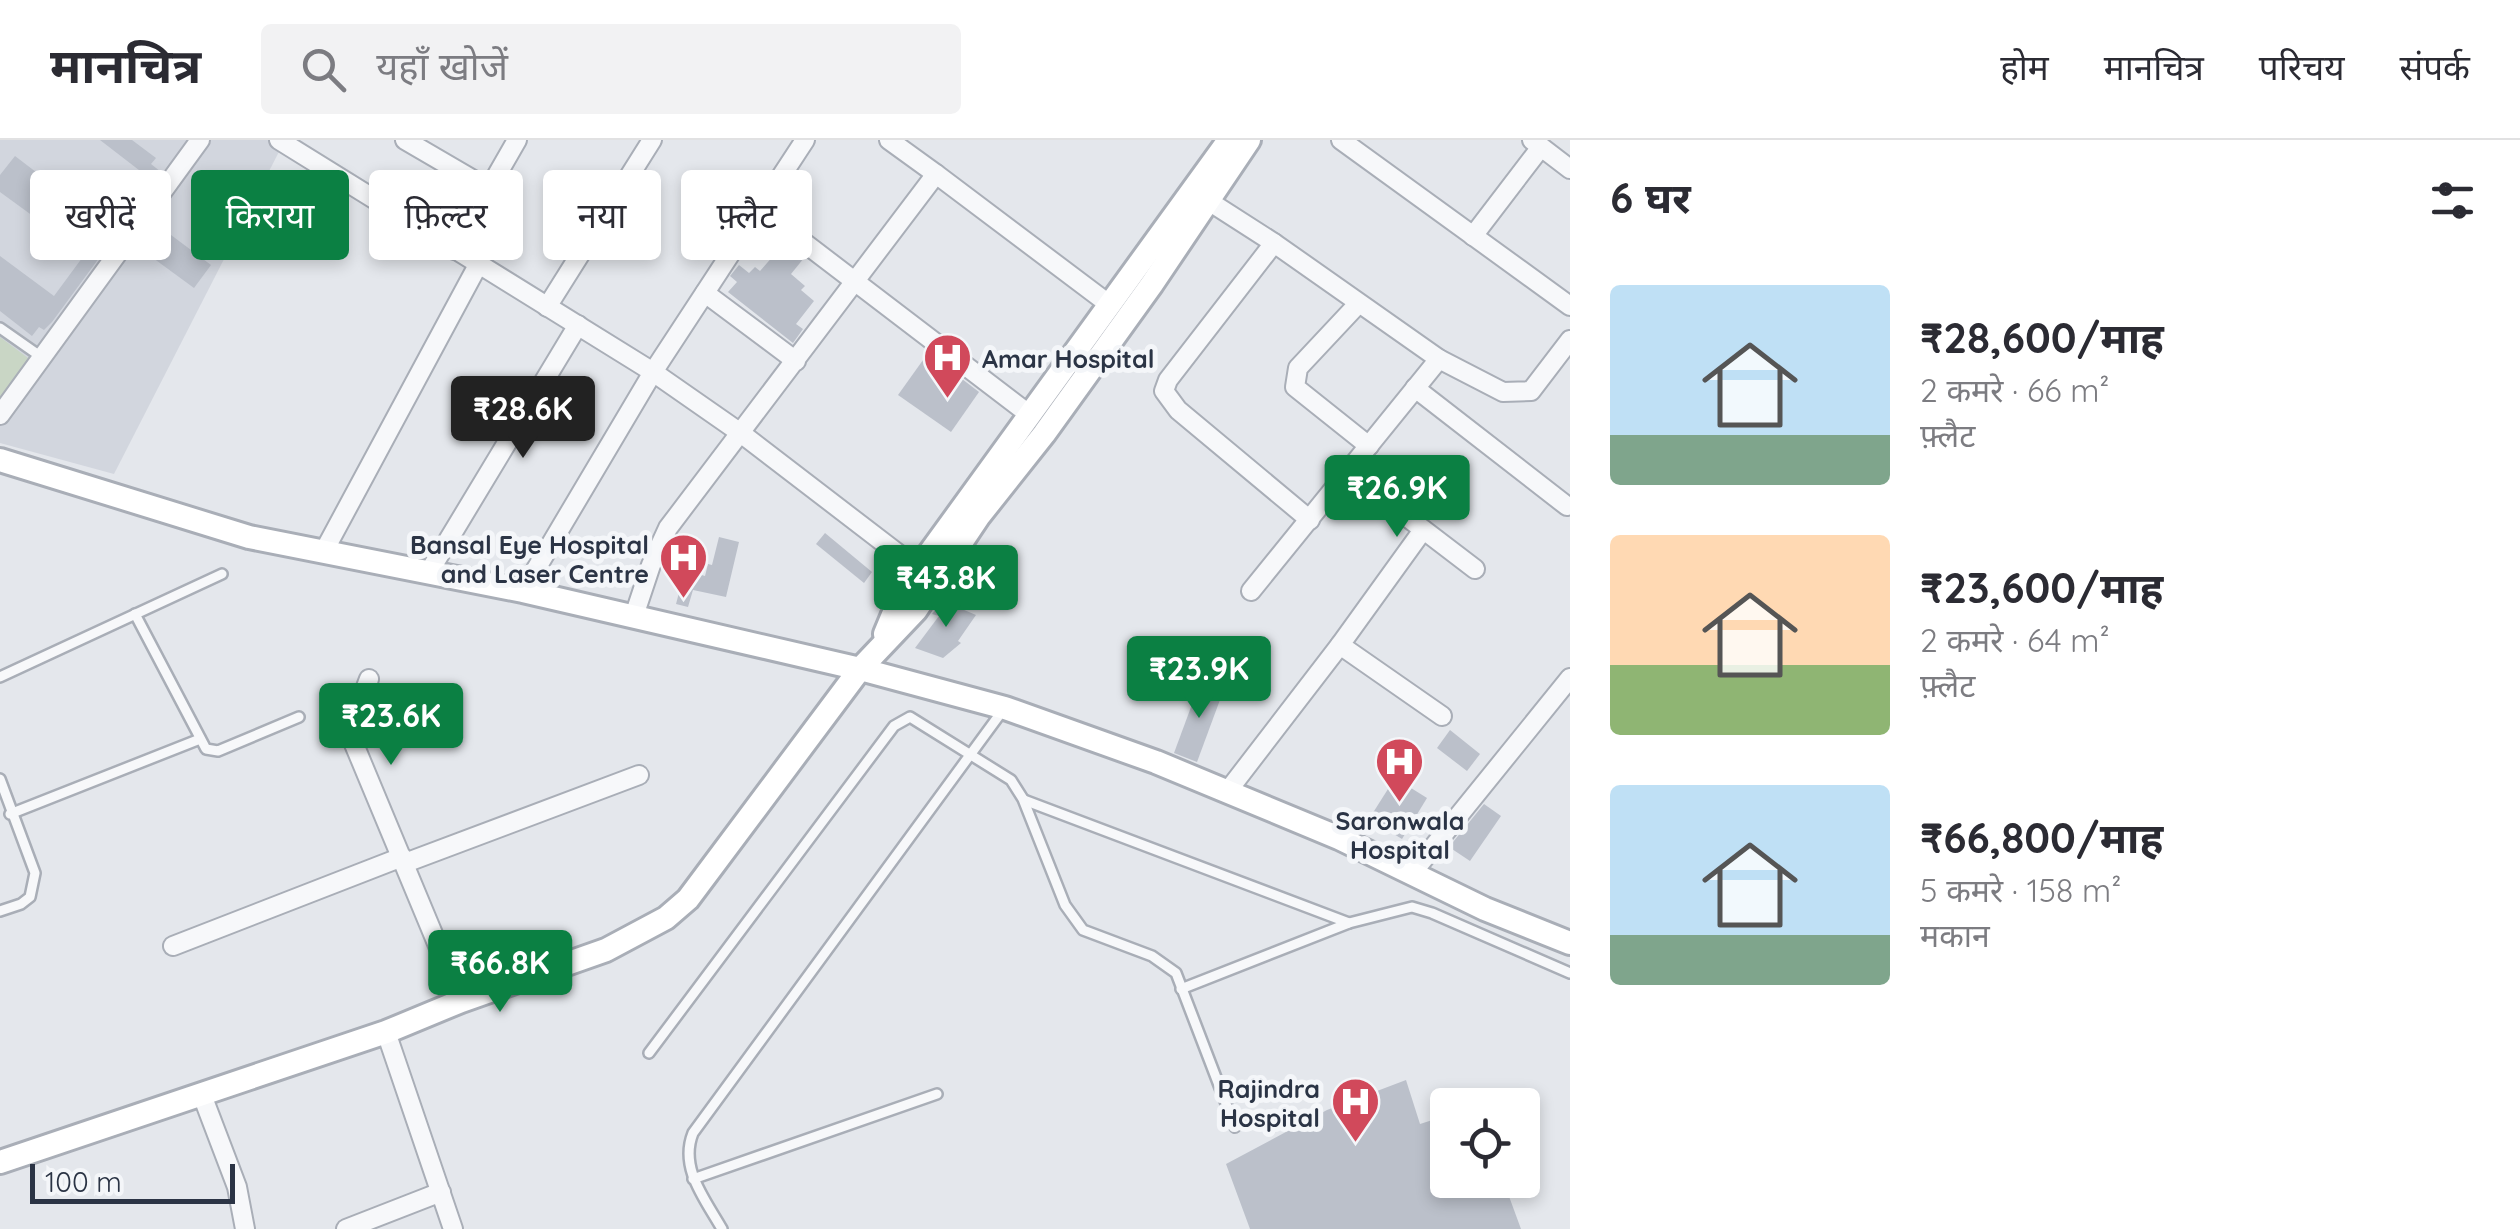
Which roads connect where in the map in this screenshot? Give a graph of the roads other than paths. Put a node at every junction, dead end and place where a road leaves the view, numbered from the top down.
1 (200, 140) edge
2 (279, 140) edge
3 (405, 140) edge
4 (517, 140) edge
5 (652, 140) edge
6 (805, 140) edge
7 (888, 140) edge
8 (1229, 140) edge
9 (1249, 140) edge
10 (1341, 140) edge
11 (1536, 144) edge
12 (1570, 169) edge
13 (456, 170) edge
14 (500, 170) edge
15 (786, 170) edge
16 (936, 174) junction
17 (369, 197) edge
18 (1207, 200) junction
19 (1473, 236) junction
20 (1274, 243) junction
21 (812, 249) edge
22 (469, 260) edge
23 (727, 260) edge
24 (478, 266) junction
25 (856, 282) junction
26 (705, 293) junction
27 (1358, 304) junction
28 (547, 306) junction
29 (1110, 306) junction
30 (1570, 306) edge
31 (578, 325) junction
32 (0, 328) edge
33 (1570, 340) edge
34 (40, 356) junction
35 (1438, 359) junction
36 (796, 361) junction
37 (1562, 365) edge
38 (653, 372) junction
39 (1415, 388) junction
40 (1030, 414) junction
41 (0, 415) edge
42 (742, 434) junction
43 (1369, 446) junction
44 (0, 460) edge
45 (1348, 472) junction
46 (1567, 506) dead end
47 (1310, 520) junction
48 (1424, 530) junction
49 (323, 553) junction
50 (918, 569) junction
51 (1475, 570) dead end
52 (428, 572) junction
53 (222, 574) dead end
54 (523, 591) junction
55 (1250, 591) dead end
56 (135, 614) junction
57 (634, 616) junction
58 (882, 642) junction
59 (1340, 644) junction
60 (860, 669) junction
61 (0, 677) edge
62 (1570, 678) edge
63 (369, 679) dead end
64 (1005, 708) junction
65 (298, 716) dead end
66 (1442, 716) dead end
67 (200, 739) junction
68 (972, 754) junction
69 (638, 775) dead end
70 (0, 779) edge
71 (1227, 792) junction
72 (1023, 800) junction
73 (10, 814) junction
74 (403, 860) junction
75 (1414, 872) junction
76 (0, 911) edge
77 (1348, 923) junction
78 (1570, 942) edge
79 (173, 946) dead end
80 (1570, 973) edge
81 (1181, 989) junction
82 (461, 1001) junction
83 (386, 1032) junction
84 (650, 1053) dead end
85 (937, 1094) dead end
86 (202, 1096) junction
87 (1235, 1127) dead end
88 (0, 1162) edge
89 (693, 1179) junction
90 (441, 1192) junction
91 (245, 1229) edge
92 (346, 1229) edge
93 (453, 1229) edge
94 (722, 1229) edge

1 - 34 street
2 - 17 street
3 - 13 street
4 - 14 street
5 - 28 street
6 - 15 street
7 - 16 street
8 - 29 main road
9 - 18 main road
10 - 19 street
11 - 12 street
11 - 19 street
16 - 25 street
16 - 29 street
18 - 20 street
18 - 58 main road
19 - 30 street
20 - 27 street
20 - 47 street
21 - 25 street
22 - 24 street
23 - 26 street
24 - 28 street
24 - 49 street
25 - 36 street
25 - 40 street
26 - 36 street
26 - 38 street
27 - 35 street
27 - 43 street
28 - 31 street
29 - 40 main road
31 - 38 street
31 - 52 street
32 - 34 lane
33 - 37 street
34 - 41 street
35 - 37 street
35 - 39 street
36 - 42 street
38 - 42 street
38 - 54 street
39 - 43 street
39 - 46 street
40 - 50 main road
42 - 50 street
42 - 57 street
43 - 45 street
44 - 49 main road
45 - 47 street
45 - 48 street
47 - 55 street
48 - 51 street
48 - 59 street
49 - 52 main road
50 - 58 main road
52 - 54 main road
53 - 56 lane
54 - 57 main road
56 - 61 lane
56 - 67 lane
57 - 60 main road
58 - 60 main road
59 - 66 street
59 - 71 street
60 - 64 main road
60 - 82 main road
62 - 75 street
63 - 74 street
64 - 68 lane
64 - 71 main road
65 - 67 lane
67 - 73 lane
68 - 72 lane
68 - 84 lane
68 - 89 lane
69 - 74 street
70 - 73 lane
71 - 75 main road
72 - 77 lane
72 - 81 lane
73 - 76 lane
74 - 79 street
74 - 82 street
75 - 78 main road
77 - 80 lane
77 - 81 lane
81 - 87 lane
82 - 83 main road
83 - 86 main road
83 - 90 street
85 - 89 lane
86 - 88 main road
86 - 91 street
89 - 94 lane
90 - 92 street
90 - 93 street

